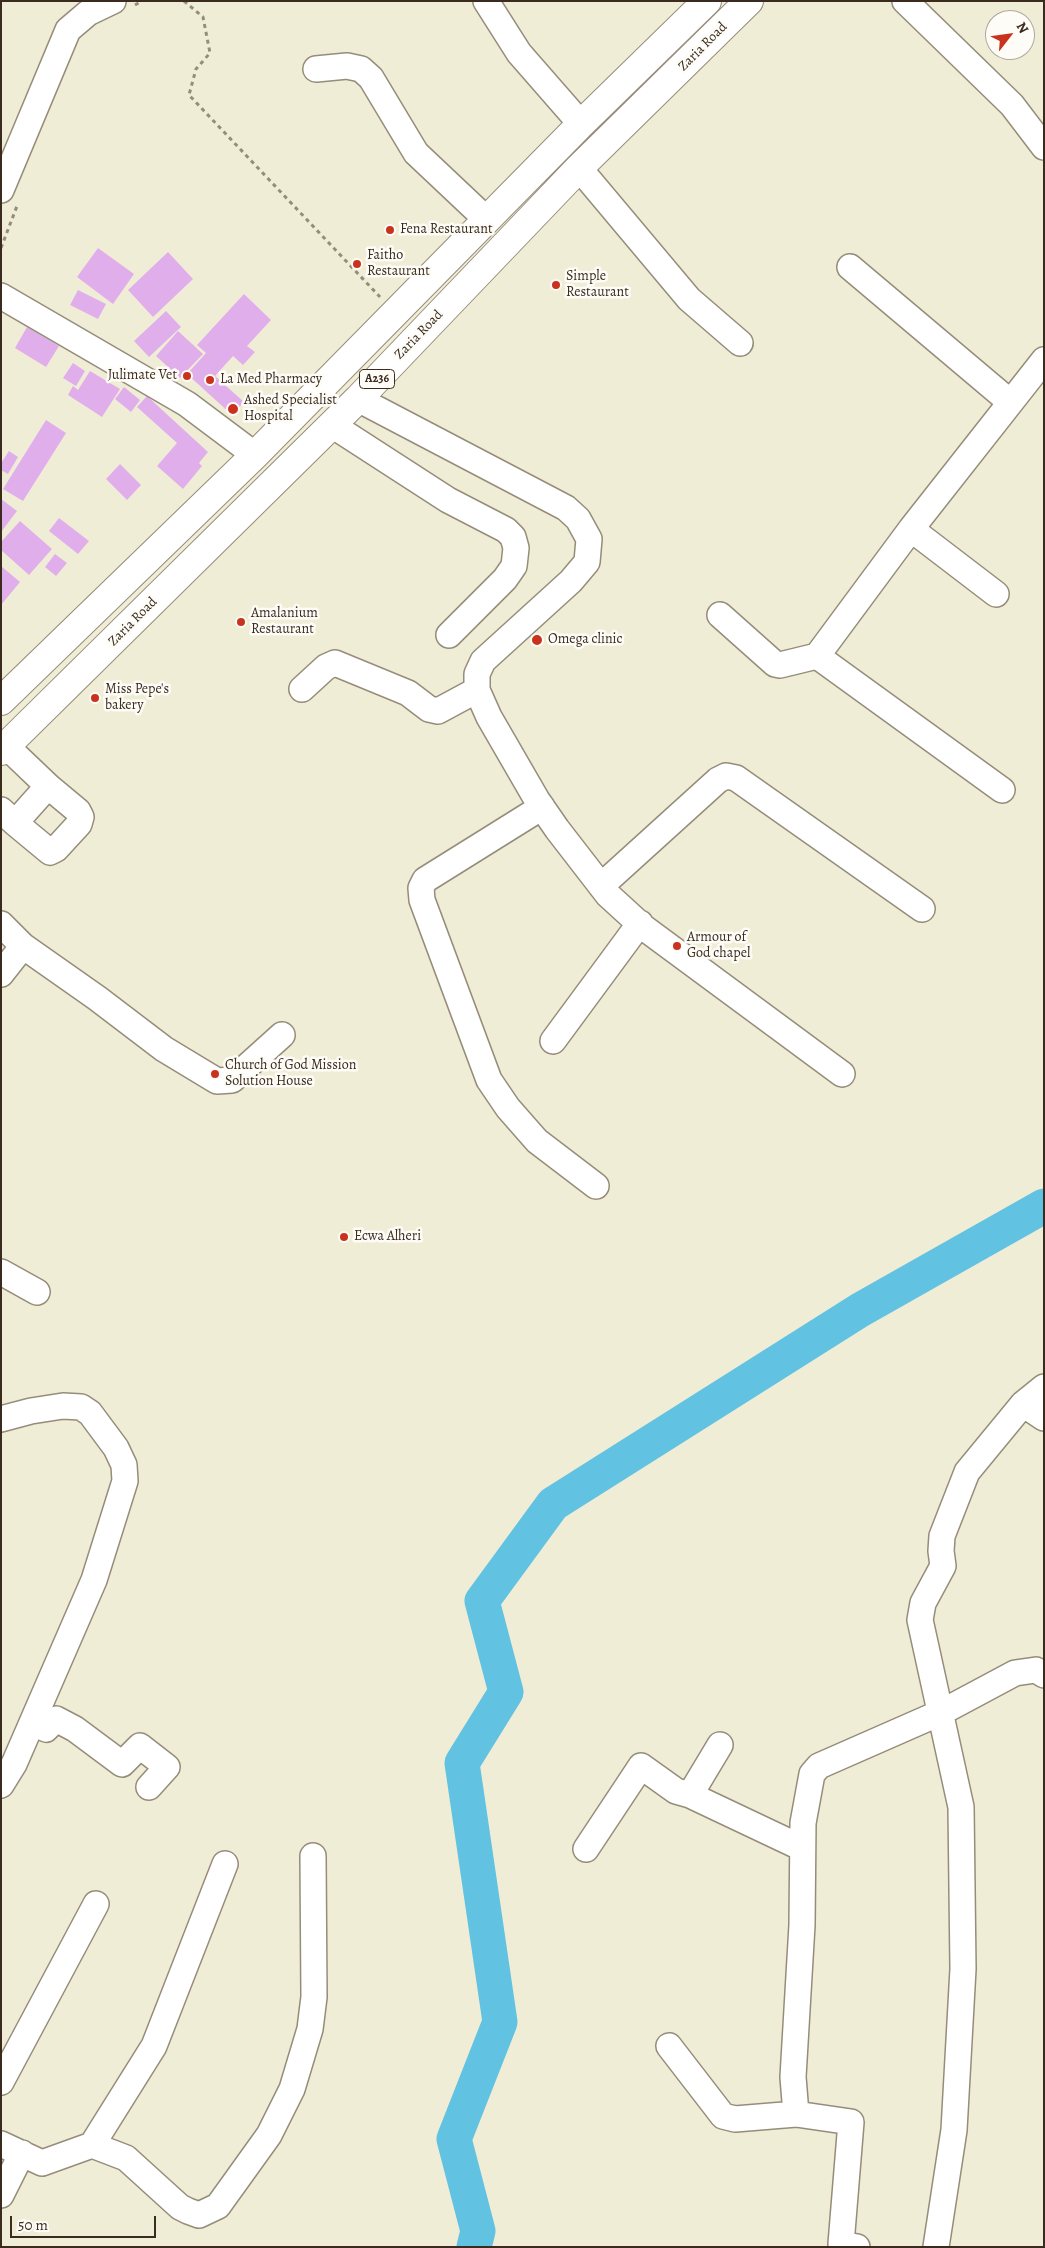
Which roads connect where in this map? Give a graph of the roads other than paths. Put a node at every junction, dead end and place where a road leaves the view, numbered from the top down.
1 (113, 1) edge
2 (486, 1) edge
3 (707, 1) edge
4 (749, 1) edge
5 (905, 1) edge
6 (316, 69) dead end
7 (608, 98) junction
8 (628, 121) junction
9 (581, 124) junction
10 (1044, 146) edge
11 (579, 168) junction
12 (1, 190) edge
13 (487, 220) junction
14 (850, 267) dead end
15 (1, 296) edge
16 (740, 343) dead end
17 (1044, 360) edge
18 (358, 399) junction
19 (1010, 402) junction
20 (332, 424) junction
21 (255, 455) junction
22 (911, 529) junction
23 (996, 594) dead end
24 (720, 615) dead end
25 (449, 635) dead end
26 (817, 656) junction
27 (302, 689) dead end
28 (6, 690) edge
29 (477, 690) junction
30 (4, 749) edge
31 (48, 786) junction
32 (1002, 790) dead end
33 (542, 807) junction
34 (8, 817) edge
35 (601, 886) junction
36 (922, 910) dead end
37 (1, 924) edge
38 (640, 924) junction
39 (23, 946) junction
40 (1, 974) edge
41 (282, 1035) dead end
42 (553, 1041) dead end
43 (842, 1074) dead end
44 (596, 1186) dead end
45 (1, 1272) edge
46 (37, 1292) dead end
47 (1044, 1387) edge
48 (1024, 1404) junction
49 (1044, 1418) edge
50 (1, 1419) edge
51 (1044, 1675) edge
52 (942, 1712) junction
53 (32, 1723) junction
54 (720, 1745) dead end
55 (1, 1785) edge
56 (149, 1787) dead end
57 (690, 1795) junction
58 (586, 1848) dead end
59 (802, 1848) junction
60 (314, 1856) dead end
61 (225, 1864) dead end
62 (96, 1904) dead end
63 (669, 2046) dead end
64 (1, 2082) edge
65 (796, 2114) junction
66 (92, 2146) junction
67 (11, 2149) edge
68 (1, 2195) edge
69 (857, 2247) edge
70 (936, 2247) edge

1 - 12 street
2 - 9 street
3 - 7 highway, A236
4 - 8 highway, Zaria Road / A236
5 - 10 street
6 - 13 street
7 - 8 highway
7 - 9 highway, A236
8 - 11 highway, Zaria Road / A236
9 - 13 highway, A236
11 - 16 street
11 - 18 highway, Zaria Road / A236
13 - 21 highway, A236
14 - 19 street
15 - 21 street
17 - 19 street
18 - 20 highway, Zaria Road / A236
18 - 29 street
19 - 22 street
20 - 25 street
20 - 30 highway, Zaria Road / A236
21 - 28 highway, A236
22 - 23 street
22 - 26 street
24 - 26 street
26 - 32 street
27 - 29 street
29 - 33 street
30 - 31 street
31 - 34 street
31 - 34 street
33 - 35 street
33 - 44 street
35 - 36 street
35 - 38 street
37 - 39 street
38 - 42 street
38 - 43 street
39 - 40 street
39 - 41 street
45 - 46 street
47 - 48 street
48 - 49 street
48 - 52 street
50 - 53 street
51 - 52 street
52 - 59 street
52 - 70 street
53 - 55 street
53 - 56 street
54 - 57 street
57 - 58 street
57 - 59 street
59 - 65 street
60 - 66 street
61 - 66 street
62 - 64 street
63 - 65 street
65 - 69 street
66 - 67 street
67 - 68 street

